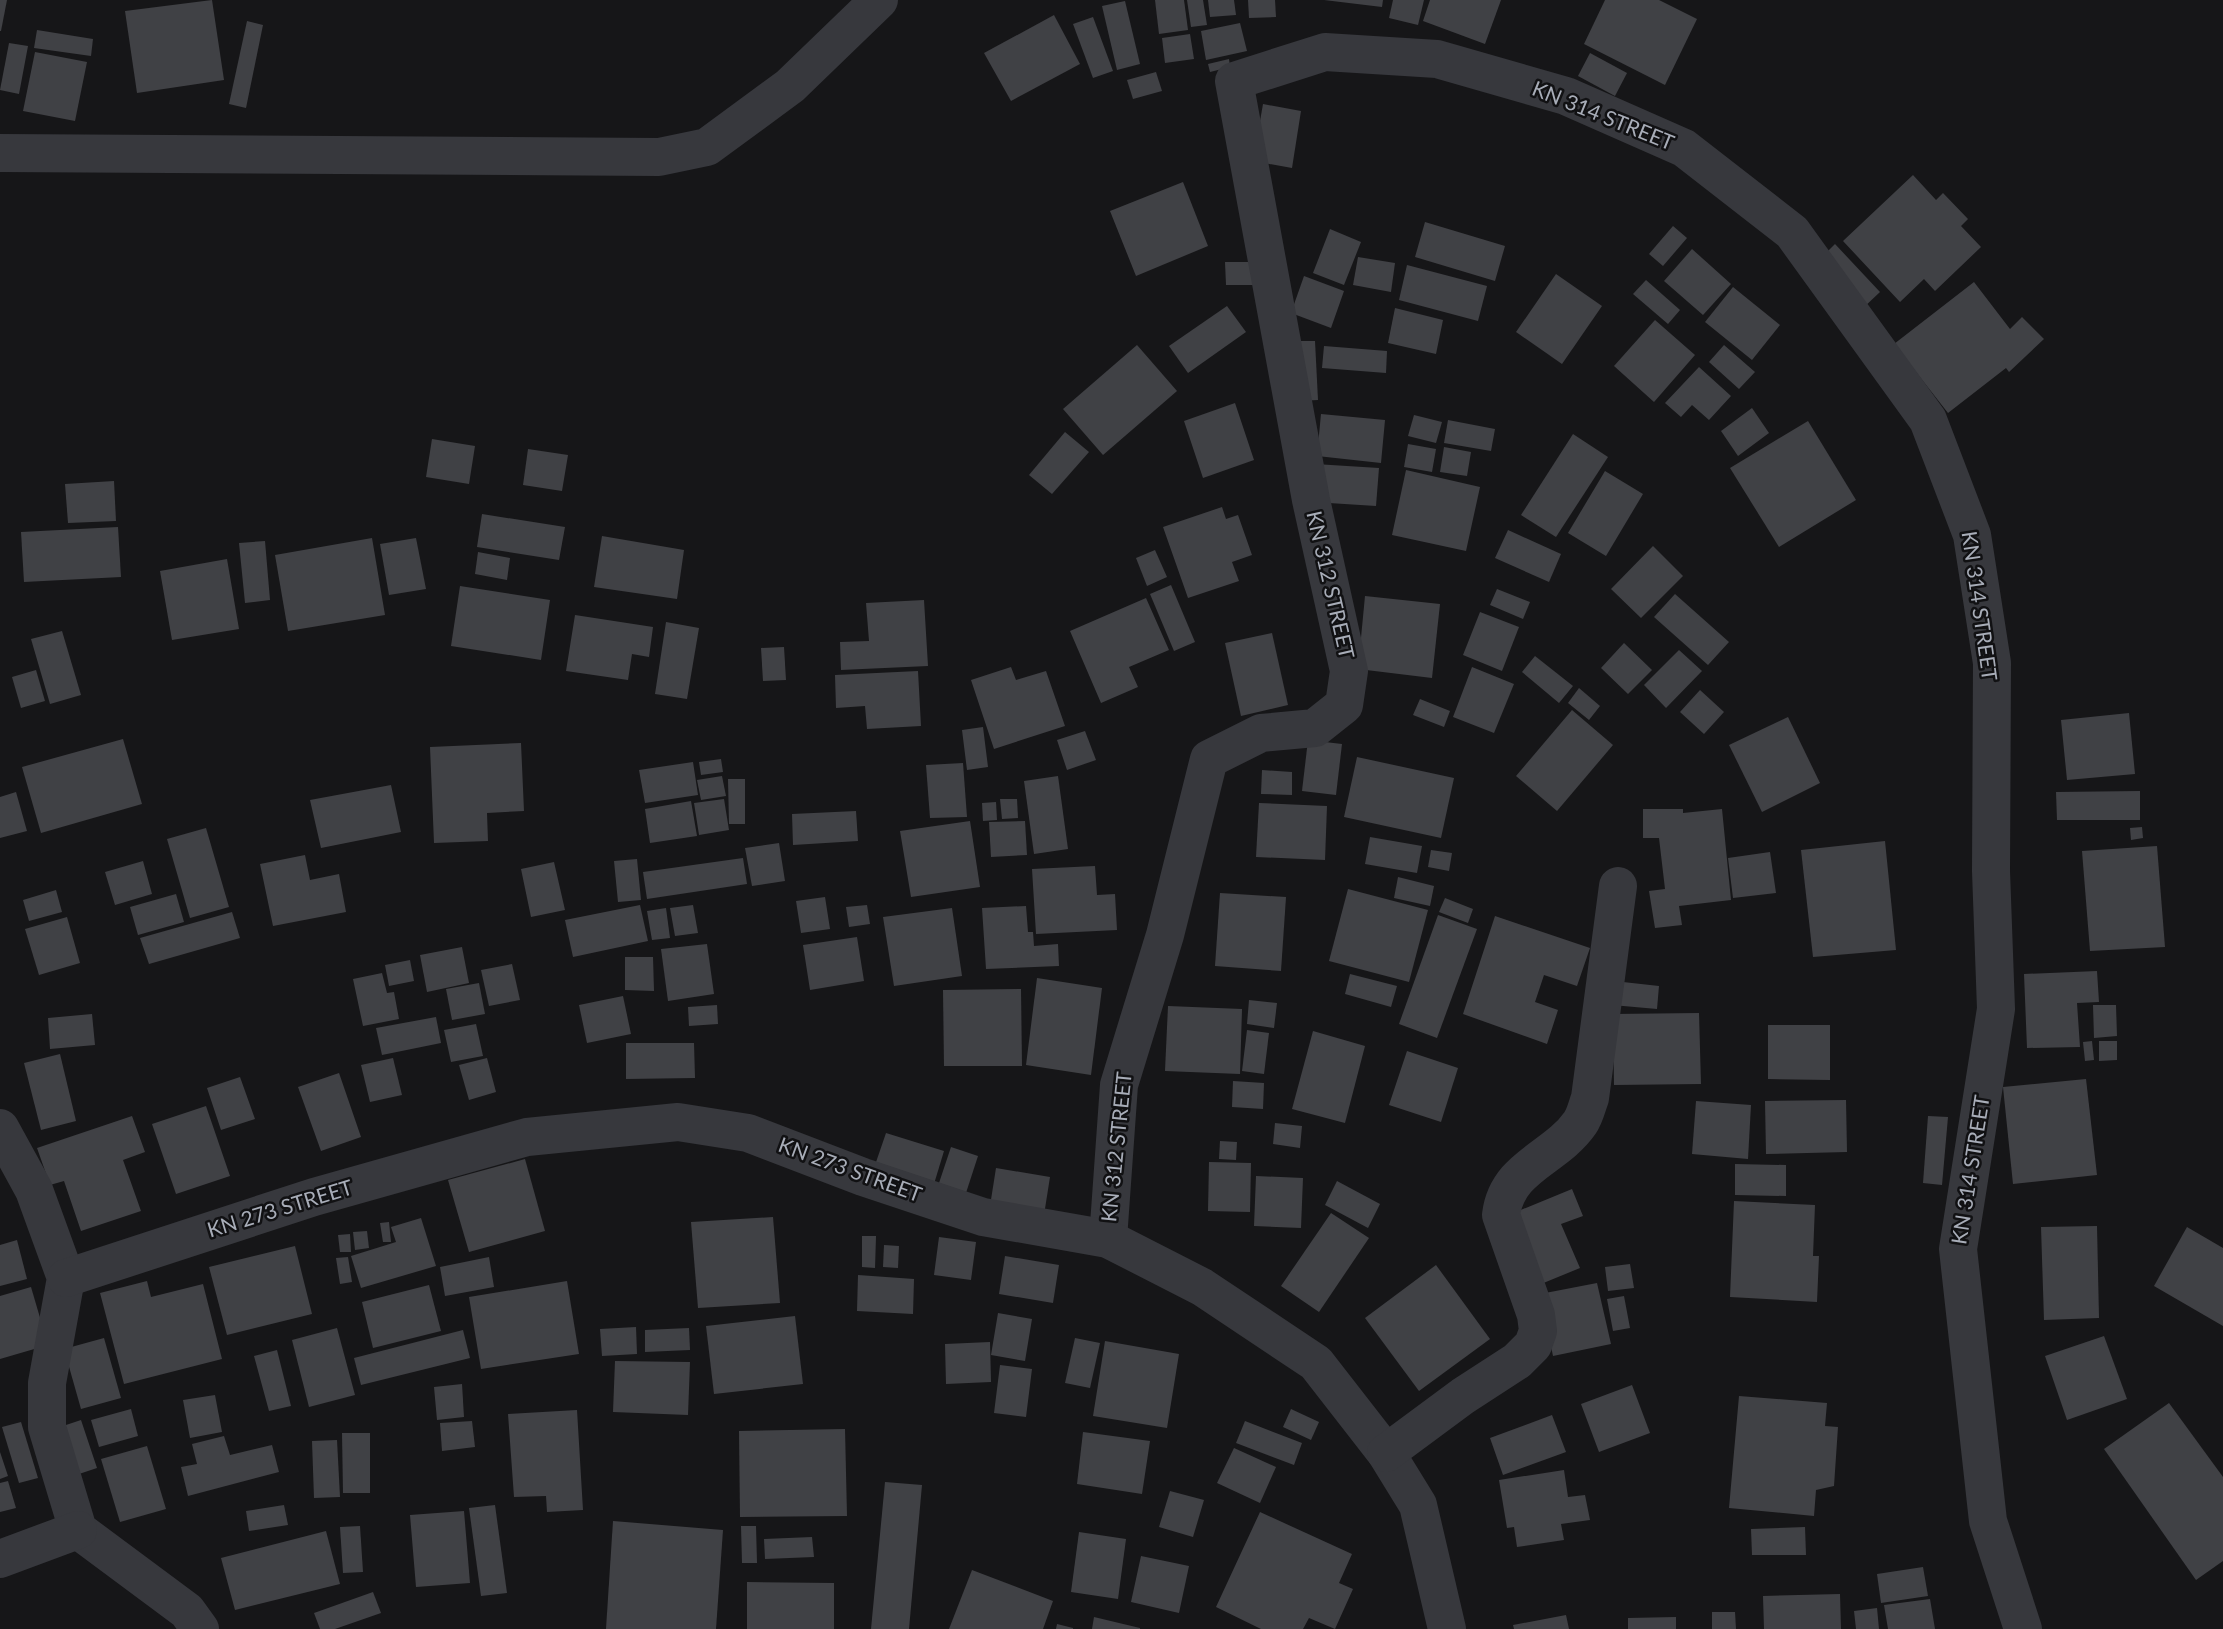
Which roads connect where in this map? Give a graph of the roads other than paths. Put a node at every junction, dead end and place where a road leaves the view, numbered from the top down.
1 (879, 0) edge
2 (1234, 81) joint
3 (0, 153) edge
4 (1618, 886) dead end
5 (0, 1128) edge
6 (1108, 1239) junction
7 (65, 1278) junction
8 (1386, 1453) junction
9 (78, 1530) junction
10 (0, 1559) edge
11 (200, 1629) edge
12 (1447, 1629) edge
13 (2022, 1629) edge

1 - 3 street
2 - 6 street, KN 312 STREET
2 - 13 street, KN 314 STREET
4 - 8 street
5 - 7 street
6 - 7 street, KN 273 STREET
6 - 8 street, KN 273 STREET
7 - 9 street
8 - 12 street, KN 273 STREET
9 - 10 street
9 - 11 street

